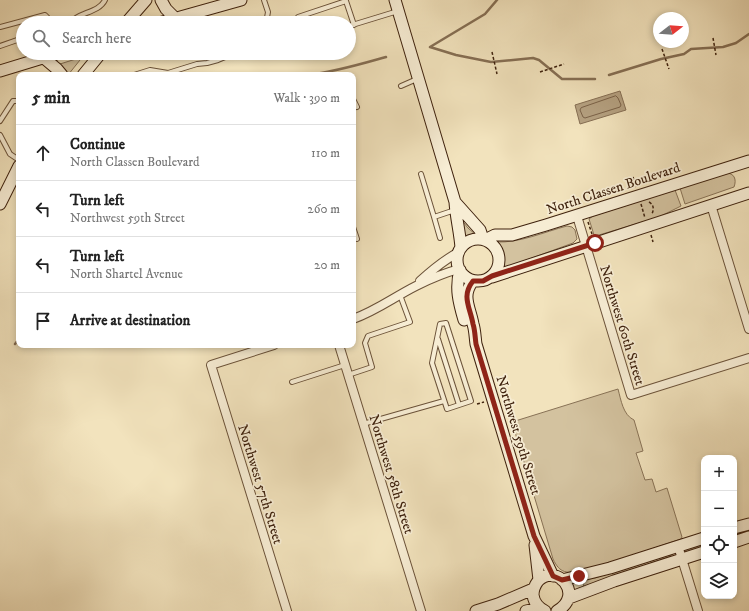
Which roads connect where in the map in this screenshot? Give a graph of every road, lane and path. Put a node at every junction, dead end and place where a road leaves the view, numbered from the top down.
1 (105, 0) edge
2 (161, 0) edge
3 (242, 0) edge
4 (264, 0) edge
5 (394, 0) edge
6 (142, 1) edge
7 (214, 4) edge
8 (398, 11) junction
9 (36, 16) edge
10 (45, 16) edge
11 (78, 16) edge
12 (131, 16) edge
13 (173, 16) edge
14 (181, 16) edge
15 (267, 16) edge
16 (301, 16) edge
17 (349, 16) edge
18 (16, 22) edge
19 (356, 24) edge
20 (0, 27) edge
21 (713, 38) dead end
22 (16, 40) edge
23 (0, 46) edge
24 (662, 49) dead end
25 (492, 52) dead end
26 (716, 55) dead end
27 (37, 60) edge
28 (47, 60) edge
29 (95, 60) edge
30 (218, 60) edge
31 (564, 64) dead end
32 (669, 69) dead end
33 (0, 71) edge
34 (60, 72) edge
35 (85, 72) edge
36 (144, 72) edge
37 (162, 72) edge
38 (171, 72) edge
39 (540, 72) dead end
40 (497, 74) dead end
41 (418, 78) junction
42 (401, 86) dead end
43 (16, 101) edge
44 (0, 121) edge
45 (0, 135) edge
46 (16, 158) edge
47 (749, 161) edge
48 (16, 172) edge
49 (421, 174) dead end
50 (633, 177) dead end
51 (636, 188) dead end
52 (749, 193) edge
53 (1, 199) edge
54 (711, 205) junction
55 (455, 206) junction
56 (577, 216) junction
57 (649, 216) joint
58 (434, 217) junction
59 (588, 221) dead end
60 (592, 236) dead end
61 (356, 237) edge
62 (440, 238) dead end
63 (357, 240) dead end
64 (484, 240) junction
65 (586, 246) junction
66 (460, 250) junction
67 (459, 269) junction
68 (492, 276) junction
69 (473, 281) junction
70 (416, 286) junction
71 (400, 295) junction
72 (356, 318) edge
73 (749, 329) edge
74 (438, 339) junction
75 (476, 344) junction
76 (265, 348) edge
77 (340, 348) edge
78 (749, 358) edge
79 (345, 365) junction
80 (348, 375) junction
81 (292, 382) dead end
82 (444, 401) junction
83 (484, 402) dead end
84 (477, 404) dead end
85 (459, 405) junction
86 (364, 424) junction
87 (749, 524) edge
88 (737, 527) edge
89 (534, 536) junction
90 (749, 538) edge
91 (701, 539) edge
92 (737, 541) edge
93 (678, 546) junction
94 (701, 553) edge
95 (682, 559) junction
96 (558, 578) junction
97 (536, 585) junction
98 (565, 606) edge
99 (542, 610) edge
100 (286, 611) edge
101 (420, 611) edge
102 (476, 611) edge
103 (526, 611) edge
104 (698, 611) edge

1 - 11 lane
2 - 13 main road
3 - 7 main road
4 - 15 lane
5 - 8 main road
6 - 12 main road
7 - 14 main road
8 - 19 lane
8 - 41 main road
9 - 10 lane
16 - 17 lane
18 - 20 lane
21 - 26 path
22 - 23 lane
24 - 32 path
25 - 40 path
27 - 33 main road
28 - 34 main road
29 - 35 main road
30 - 38 lane
31 - 39 path
36 - 37 lane
41 - 42 lane
41 - 55 main road
43 - 44 lane
45 - 46 lane
47 - 56 main road, North Classen Boulevard
48 - 53 main road
49 - 58 lane
50 - 51 path
52 - 54 main road
54 - 65 main road
54 - 73 street
55 - 58 lane
55 - 64 main road
55 - 66 main road
56 - 64 main road, North Classen Boulevard
56 - 65 street, Northwest 60th Street
57 - 57 path
58 - 62 lane
59 - 60 path
61 - 63 lane
64 - 66 main road, North Classen Boulevard
64 - 68 main road
65 - 68 main road
65 - 78 street, Northwest 60th Street
66 - 67 main road
66 - 70 street
67 - 69 main road
67 - 70 street
67 - 75 main road, Northwest 59th Street
68 - 69 main road
69 - 75 main road, Northwest 59th Street
70 - 71 street
71 - 72 street
71 - 80 lane
74 - 82 lane
74 - 85 lane
74 - 85 lane
75 - 89 main road, Northwest 59th Street
76 - 100 street, Northwest 57th Street
77 - 79 street, Northwest 58th Street
79 - 80 street, Northwest 58th Street
79 - 81 lane
80 - 86 street, Northwest 58th Street
82 - 85 lane
82 - 86 lane
83 - 84 path
86 - 101 street, Northwest 58th Street
87 - 88 main road
89 - 96 main road, Northwest 59th Street
89 - 97 main road, Northwest 59th Street
90 - 92 main road
91 - 93 main road
93 - 95 street
93 - 96 main road
94 - 95 main road
95 - 98 main road
95 - 104 street
96 - 97 main road
96 - 98 main road, Northwest 59th Street
97 - 99 main road, Northwest 59th Street
97 - 102 main road
99 - 103 main road

